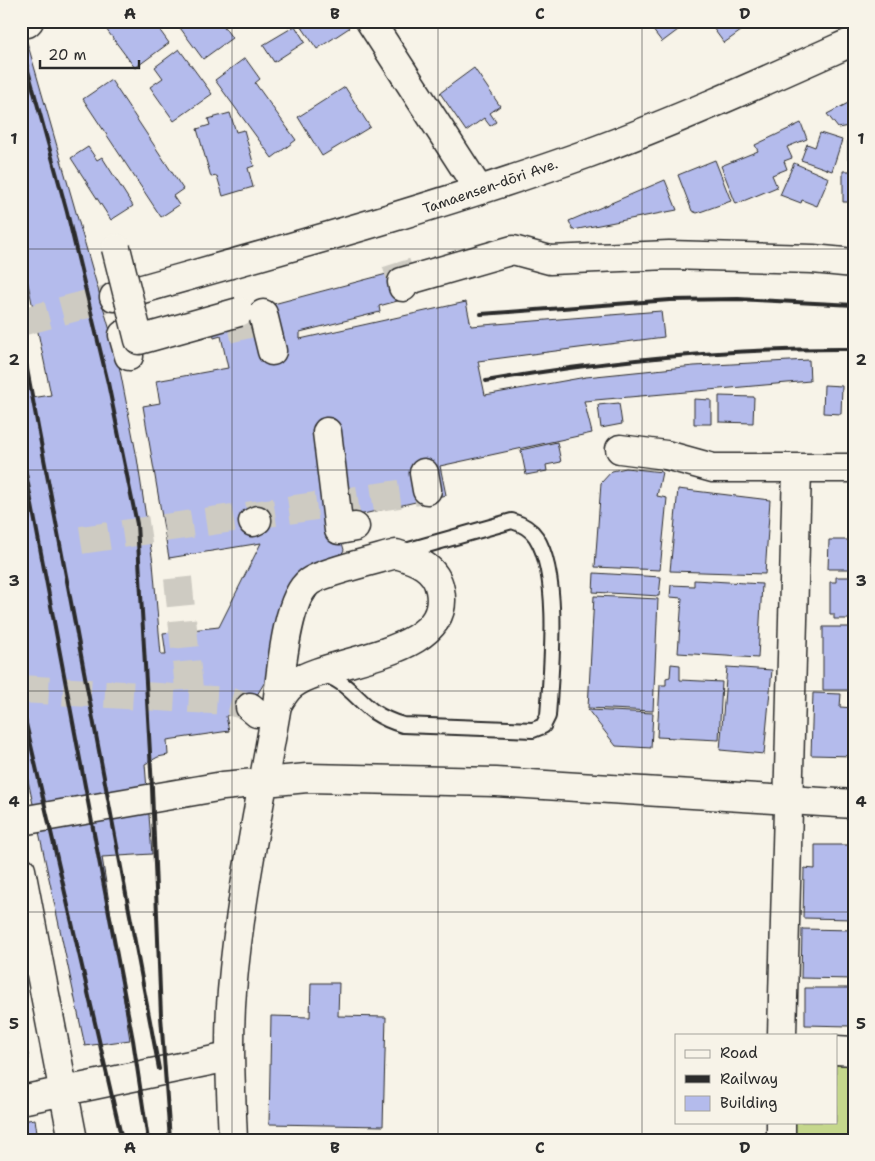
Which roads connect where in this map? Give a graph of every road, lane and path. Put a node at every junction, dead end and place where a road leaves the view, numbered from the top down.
1 (370, 21) edge
2 (854, 41) edge
3 (479, 190) junction
4 (116, 248) dead end
5 (854, 263) edge
6 (403, 286) dead end
7 (114, 297) tunnel mouth
8 (272, 351) dead end
9 (327, 432) dead end
10 (620, 449) dead end
11 (854, 468) edge
12 (797, 469) junction
13 (355, 527) dead end
14 (396, 554) junction
15 (313, 675) junction
16 (261, 708) junction
17 (264, 781) junction
18 (787, 801) junction
19 (854, 804) edge
20 (21, 822) edge
21 (21, 870) edge
22 (782, 1034) edge
23 (838, 1050) edge
24 (854, 1051) edge
25 (230, 1057) junction
26 (65, 1090) junction
27 (21, 1100) edge
28 (781, 1124) edge
29 (74, 1140) edge
30 (233, 1140) edge
31 (781, 1140) edge

1 - 3 street
2 - 3 street, Tamaensen-dōri Ave.
3 - 7 street, Tamaensen-dōri Ave.
4 - 8 street, bridge
5 - 6 street
9 - 13 street
10 - 12 street
11 - 12 street
12 - 18 street
14 - 15 street
14 - 15 lane
14 - 16 street
15 - 16 street
16 - 17 street
17 - 18 street
17 - 20 street
17 - 25 street
18 - 19 street
18 - 22 street
21 - 26 street
23 - 24 street
25 - 26 street
25 - 30 street
26 - 27 street
26 - 29 street
28 - 31 street

